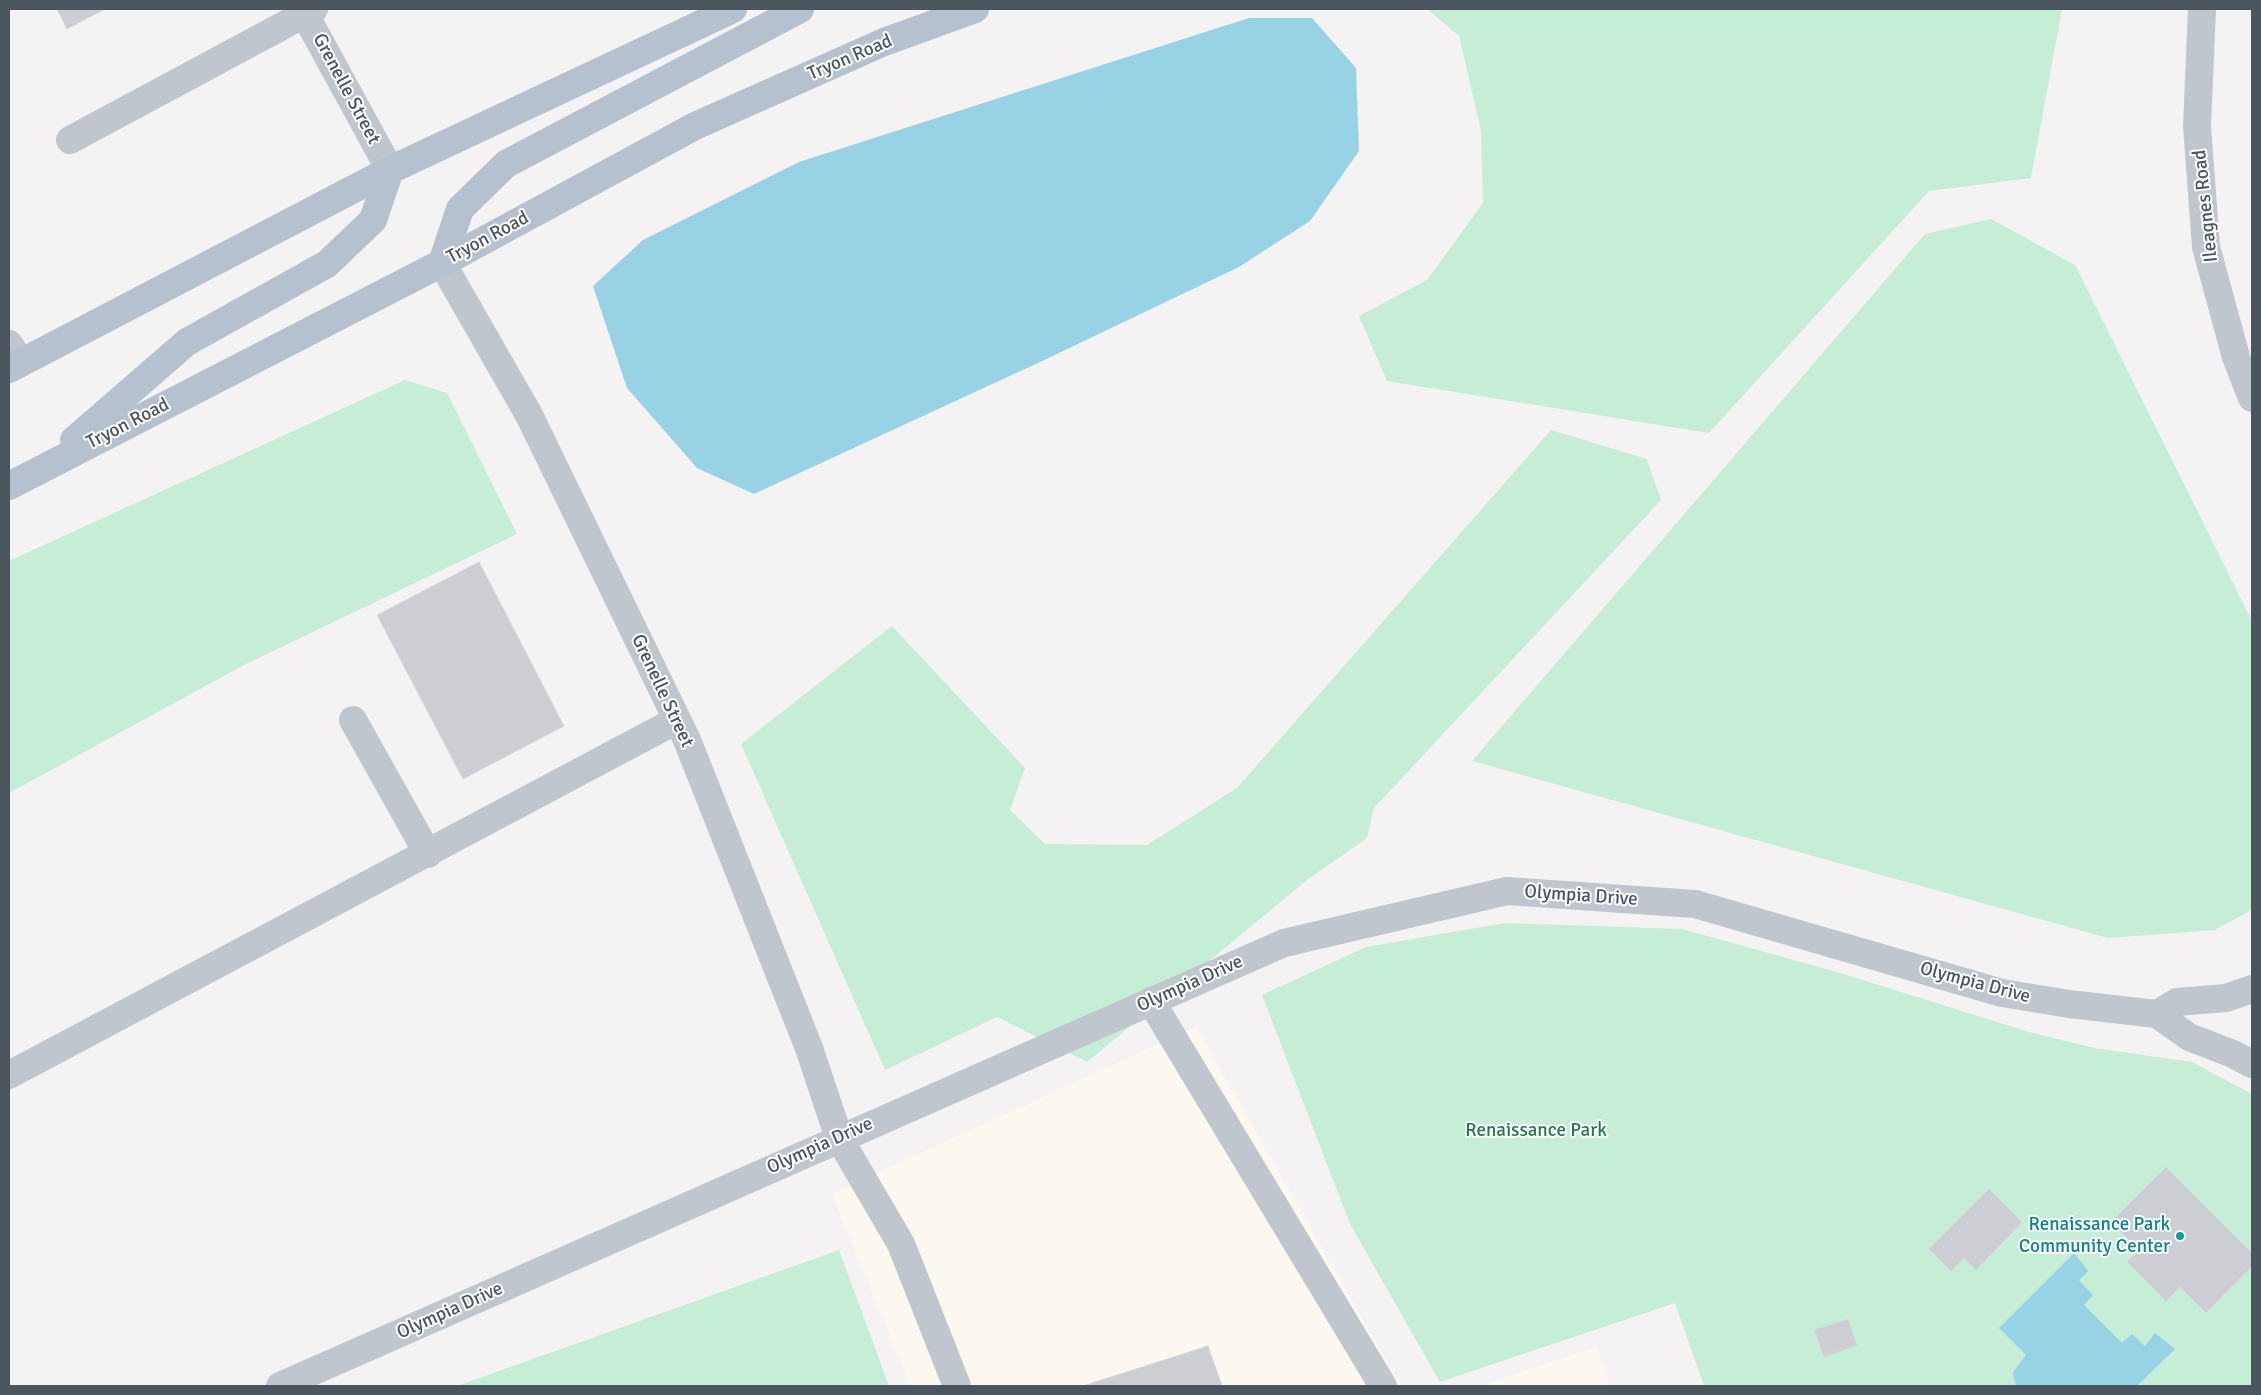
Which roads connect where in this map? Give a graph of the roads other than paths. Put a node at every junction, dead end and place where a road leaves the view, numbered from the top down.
1 (733, 9) edge
2 (800, 9) edge
3 (975, 9) edge
4 (2202, 9) edge
5 (307, 10) edge
6 (70, 140) dead end
7 (390, 170) junction
8 (442, 263) junction
9 (13, 358) edge
10 (2252, 398) edge
11 (43, 468) junction
12 (9, 486) edge
13 (353, 720) dead end
14 (677, 720) junction
15 (428, 854) junction
16 (2252, 989) edge
17 (1151, 1001) junction
18 (2157, 1014) junction
19 (2252, 1064) edge
20 (9, 1075) edge
21 (839, 1138) junction
22 (280, 1386) edge
23 (957, 1386) edge
24 (1383, 1386) edge

1 - 7 main road
2 - 8 main road
3 - 8 main road, Tryon Road
4 - 10 street, Ileagnes Road
5 - 6 street
5 - 7 street, Grenelle Street
7 - 9 main road
7 - 11 main road
8 - 11 main road, Tryon Road
8 - 14 street, Grenelle Street
11 - 12 main road, Tryon Road
13 - 15 street
14 - 15 street
14 - 21 street, Grenelle Street
15 - 20 street
16 - 18 street
17 - 18 street, Olympia Drive
17 - 21 street, Olympia Drive
17 - 24 street
18 - 19 street, Olympia Drive
21 - 22 street, Olympia Drive
21 - 23 street, Grenelle Street

